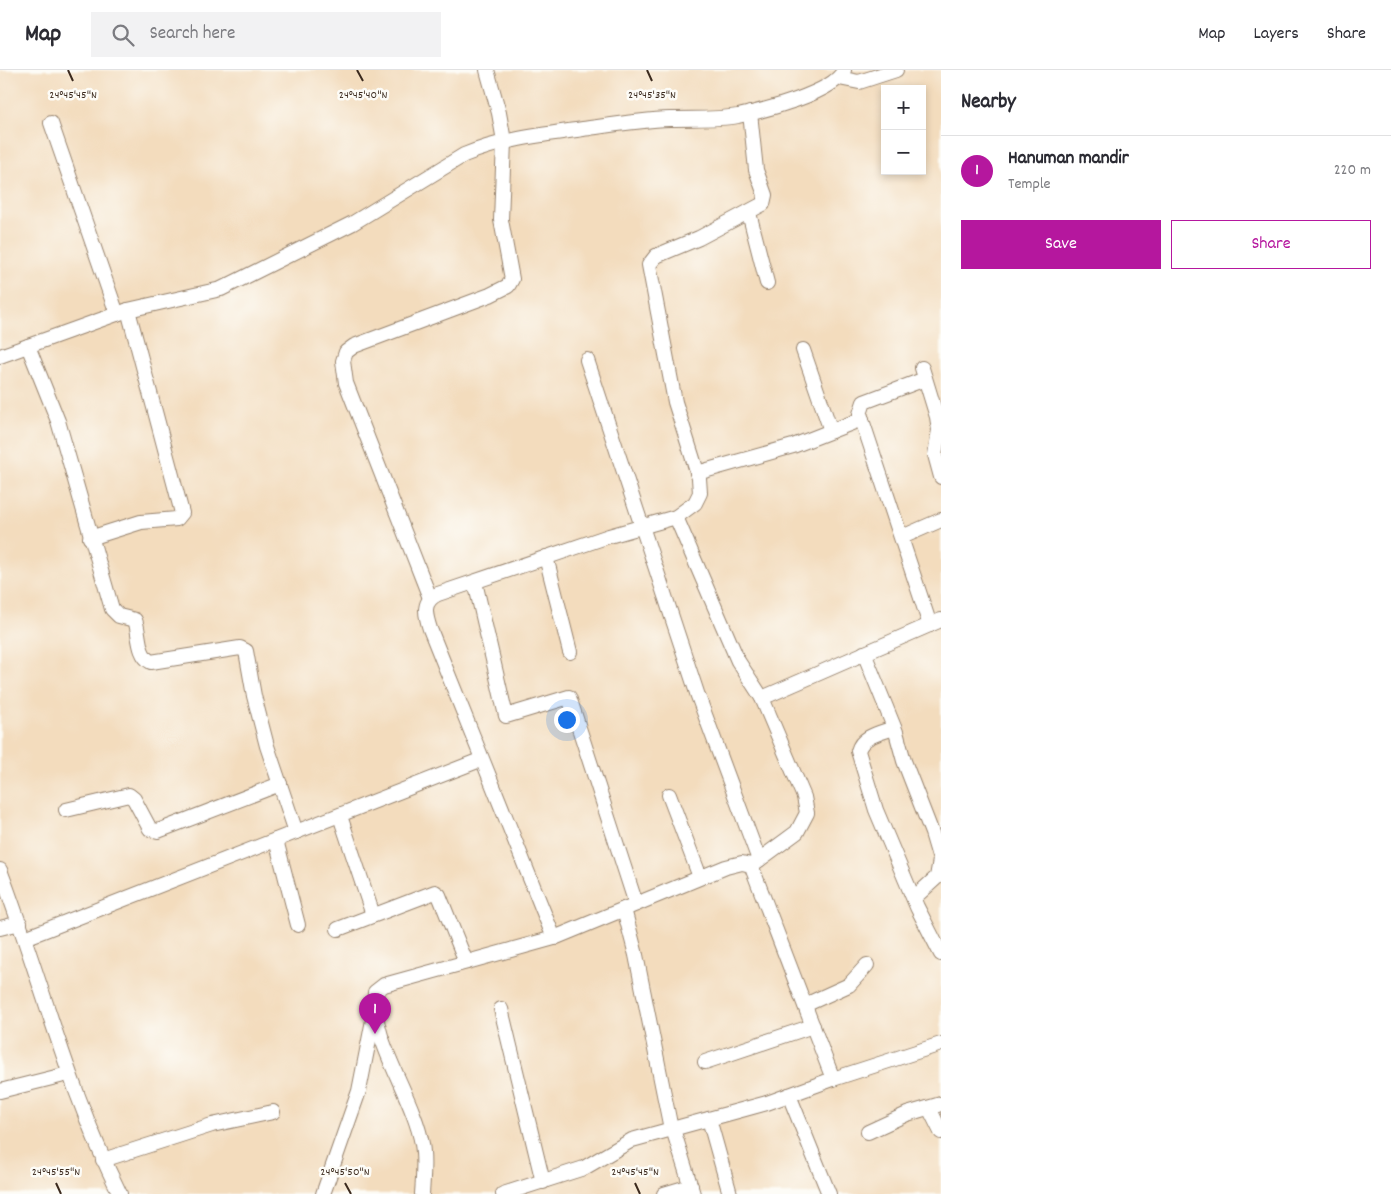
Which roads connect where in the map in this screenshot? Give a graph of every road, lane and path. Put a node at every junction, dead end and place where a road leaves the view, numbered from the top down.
1 (487, 70) edge
2 (896, 70) edge
3 (841, 74) edge
4 (750, 113) junction
5 (51, 123) dead end
6 (504, 141) junction
7 (749, 213) junction
8 (767, 283) dead end
9 (123, 312) junction
10 (28, 346) junction
11 (803, 350) dead end
12 (0, 356) edge
13 (587, 360) dead end
14 (862, 419) junction
15 (831, 431) junction
16 (697, 473) junction
17 (941, 477) edge
18 (676, 517) junction
19 (941, 520) edge
20 (644, 527) junction
21 (902, 537) junction
22 (90, 538) junction
23 (546, 557) junction
24 (475, 582) junction
25 (430, 598) junction
26 (935, 623) edge
27 (570, 652) dead end
28 (864, 654) junction
29 (762, 698) junction
30 (894, 728) junction
31 (480, 760) junction
32 (280, 784) junction
33 (669, 795) dead end
34 (66, 810) dead end
35 (340, 816) junction
36 (296, 832) junction
37 (276, 840) junction
38 (755, 862) junction
39 (0, 870) edge
40 (700, 877) junction
41 (914, 898) junction
42 (630, 907) junction
43 (373, 915) junction
44 (20, 923) junction
45 (298, 925) dead end
46 (0, 928) edge
47 (338, 929) dead end
48 (26, 938) junction
49 (554, 938) junction
50 (941, 954) edge
51 (466, 962) junction
52 (868, 965) dead end
53 (805, 1005) junction
54 (501, 1009) dead end
55 (375, 1014) junction
56 (813, 1026) junction
57 (941, 1044) edge
58 (705, 1062) dead end
59 (68, 1074) junction
60 (833, 1079) junction
61 (0, 1091) edge
62 (789, 1095) junction
63 (935, 1106) edge
64 (273, 1112) dead end
65 (709, 1119) junction
66 (672, 1129) junction
67 (868, 1132) dead end
68 (941, 1132) edge
69 (103, 1160) junction
70 (543, 1182) junction
71 (692, 1190) edge
72 (120, 1194) edge
73 (323, 1194) edge
74 (422, 1194) edge
75 (503, 1194) edge
76 (664, 1194) edge
77 (730, 1194) edge
78 (828, 1194) edge

1 - 6 street
2 - 3 street
3 - 4 street
4 - 6 street
4 - 7 street
5 - 9 street
6 - 9 street
6 - 25 street
7 - 8 street
7 - 16 street
9 - 10 street
9 - 22 street
10 - 12 street
10 - 22 street
11 - 15 street
13 - 20 street
14 - 15 street
14 - 17 street
14 - 21 street
15 - 16 street
16 - 18 street
18 - 20 street
18 - 29 street
19 - 21 street
20 - 23 street
20 - 38 street
21 - 26 street
22 - 32 street
23 - 24 street
23 - 27 street
24 - 25 street
24 - 42 street
25 - 31 street
26 - 28 street
28 - 29 street
28 - 30 street
29 - 38 street
30 - 41 street
30 - 41 street
31 - 35 street
31 - 49 street
32 - 34 street
32 - 36 street
33 - 40 street
35 - 36 street
35 - 43 street
36 - 37 street
37 - 45 street
37 - 48 street
38 - 40 street
38 - 53 street
39 - 44 street
40 - 42 street
41 - 50 street
42 - 49 street
42 - 66 street
43 - 47 street
43 - 51 street
44 - 46 street
44 - 48 street
48 - 59 street
49 - 51 street
51 - 55 street
52 - 53 street
53 - 56 street
54 - 70 street
55 - 73 street
55 - 74 street
56 - 58 street
56 - 60 street
57 - 60 street
59 - 61 street
59 - 69 street
60 - 62 street
62 - 65 street
62 - 78 street
63 - 67 street
63 - 68 street
64 - 69 street
65 - 66 street
65 - 77 street
66 - 70 street
66 - 71 street
69 - 72 street
70 - 75 street
71 - 76 street

